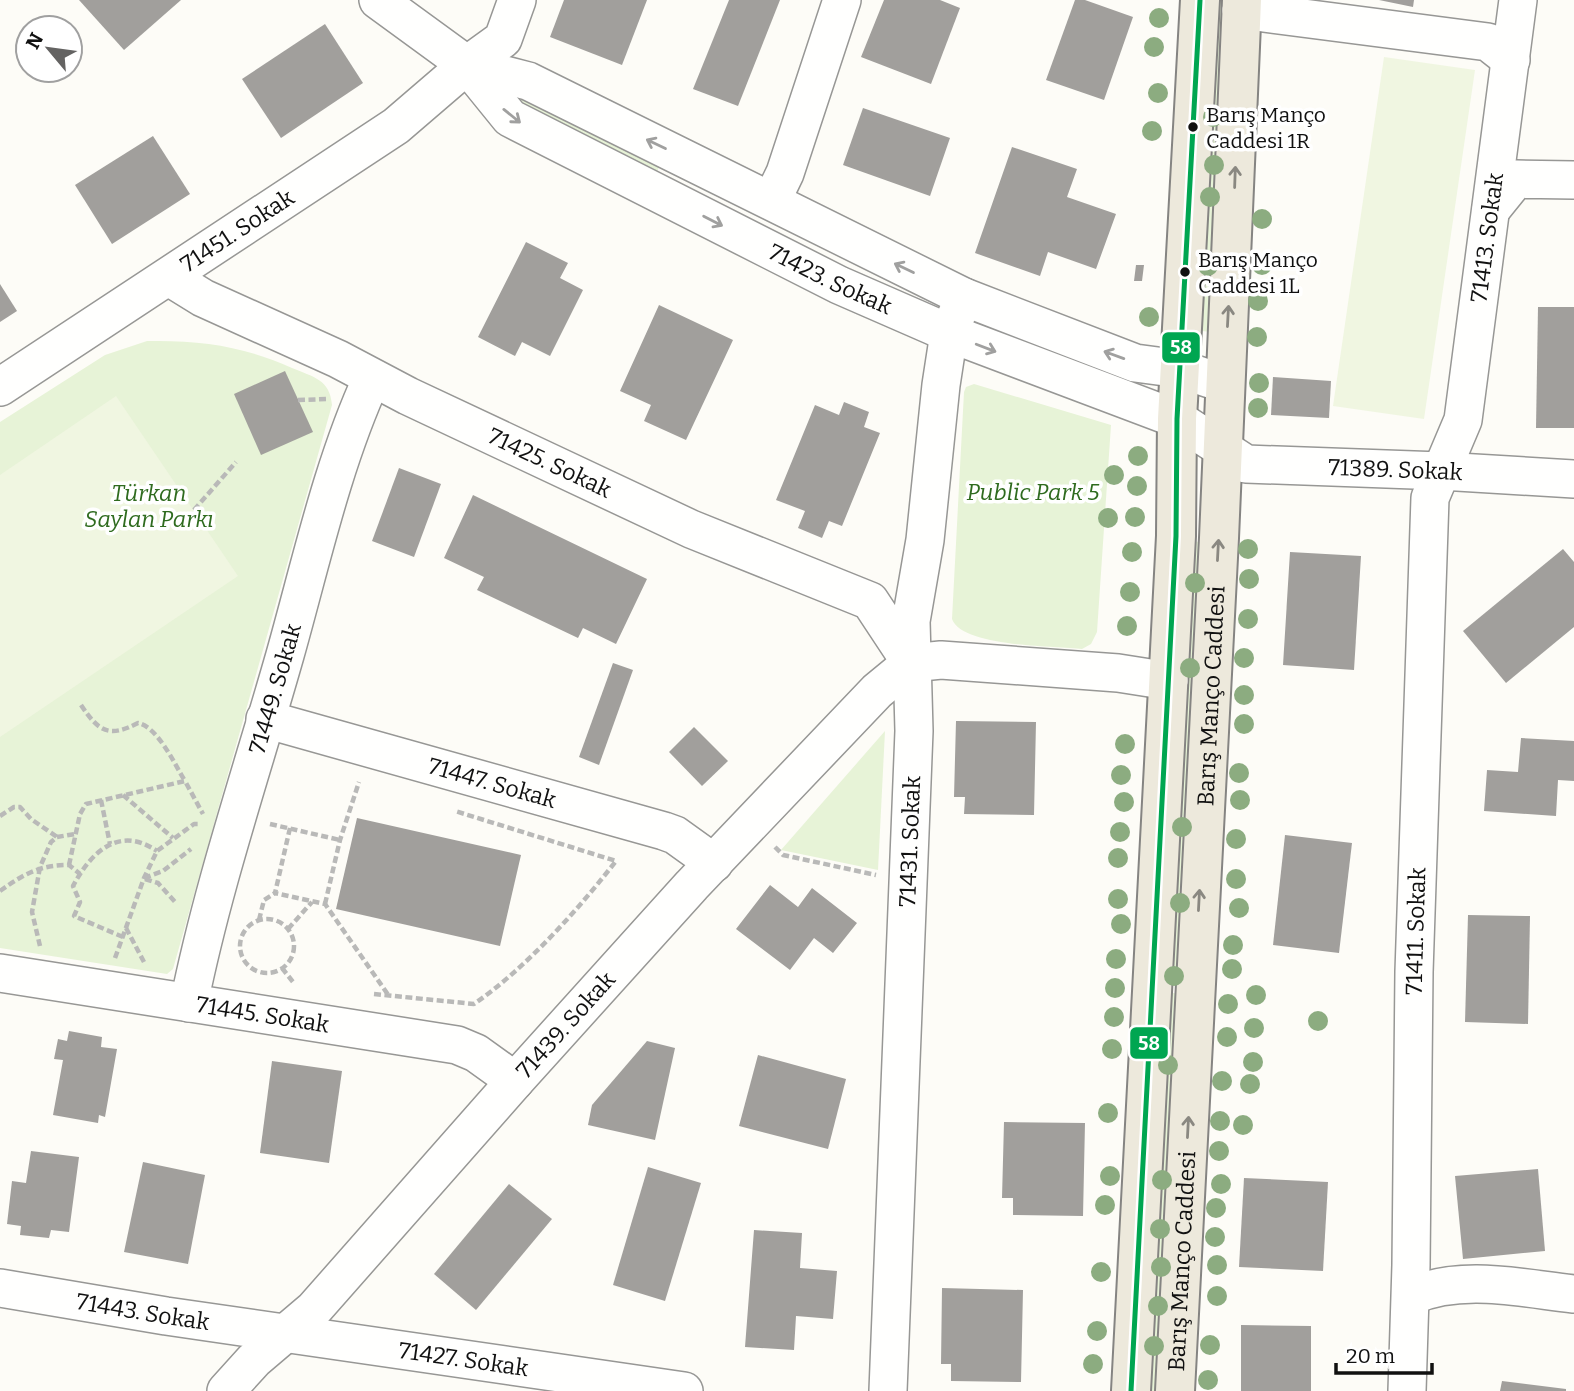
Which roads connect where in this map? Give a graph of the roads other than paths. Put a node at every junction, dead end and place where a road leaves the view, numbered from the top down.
1 (378, 0) edge
2 (517, 0) edge
3 (842, 0) edge
4 (1200, 0) edge
5 (1518, 0) edge
6 (1241, 5) edge
7 (1511, 60) junction
8 (467, 65) junction
9 (1574, 180) edge
10 (772, 200) junction
11 (1491, 210) junction
12 (169, 277) junction
13 (964, 297) junction
14 (948, 333) junction
15 (1180, 369) junction
16 (372, 378) junction
17 (0, 387) edge
18 (1200, 402) junction
19 (1222, 449) junction
20 (1441, 471) junction
21 (1574, 479) edge
22 (911, 663) junction
23 (1169, 681) junction
24 (265, 719) junction
25 (714, 863) junction
26 (0, 973) edge
27 (189, 1003) junction
28 (515, 1081) junction
29 (0, 1288) edge
30 (1574, 1294) edge
31 (1410, 1296) junction
32 (285, 1333) junction
33 (226, 1391) edge
34 (684, 1391) edge
35 (888, 1391) edge
36 (1131, 1391) edge
37 (1175, 1391) edge
38 (1407, 1391) edge

1 - 8 street, 71423. Sokak
2 - 8 street, 71451. Sokak
3 - 10 street
4 - 15 main road, Barış Manço Caddesi
5 - 7 street, 71413. Sokak
6 - 7 street
18 -> 6 main road, Barış Manço Caddesi
7 - 11 street, 71413. Sokak
10 -> 8 street, 71423. Sokak
8 - 12 street, 71451. Sokak
8 -> 14 street, 71423. Sokak
9 - 11 street
13 -> 10 street, 71423. Sokak
11 - 20 street, 71413. Sokak
12 - 16 street, 71425. Sokak
12 - 17 street, 71451. Sokak
13 - 14 street, 71431. Sokak
15 -> 13 street, 71423. Sokak
14 -> 18 street, 71423. Sokak
14 - 22 street, 71431. Sokak
15 - 18 main road, Barış Manço Caddesi
16 - 22 street, 71425. Sokak
16 - 24 street, 71449. Sokak
18 - 19 main road, Barış Manço Caddesi
18 - 19 street, 71423. Sokak
18 - 23 main road, Barış Manço Caddesi
19 - 20 street, 71389. Sokak
37 -> 19 main road, Barış Manço Caddesi
20 - 21 street, 71389. Sokak
20 - 31 street, 71411. Sokak
22 - 23 street
22 - 25 street, 71439. Sokak
22 - 35 street, 71431. Sokak
23 - 36 main road, Barış Manço Caddesi
24 - 25 street, 71447. Sokak
24 - 27 street, 71449. Sokak
25 - 28 street, 71439. Sokak
26 - 27 street, 71445. Sokak
27 - 28 street, 71445. Sokak
28 - 32 street, 71439. Sokak
29 - 32 street, 71443. Sokak
30 - 31 street
31 - 38 street, 71411. Sokak
32 - 33 street, 71439. Sokak
32 - 34 street, 71427. Sokak

